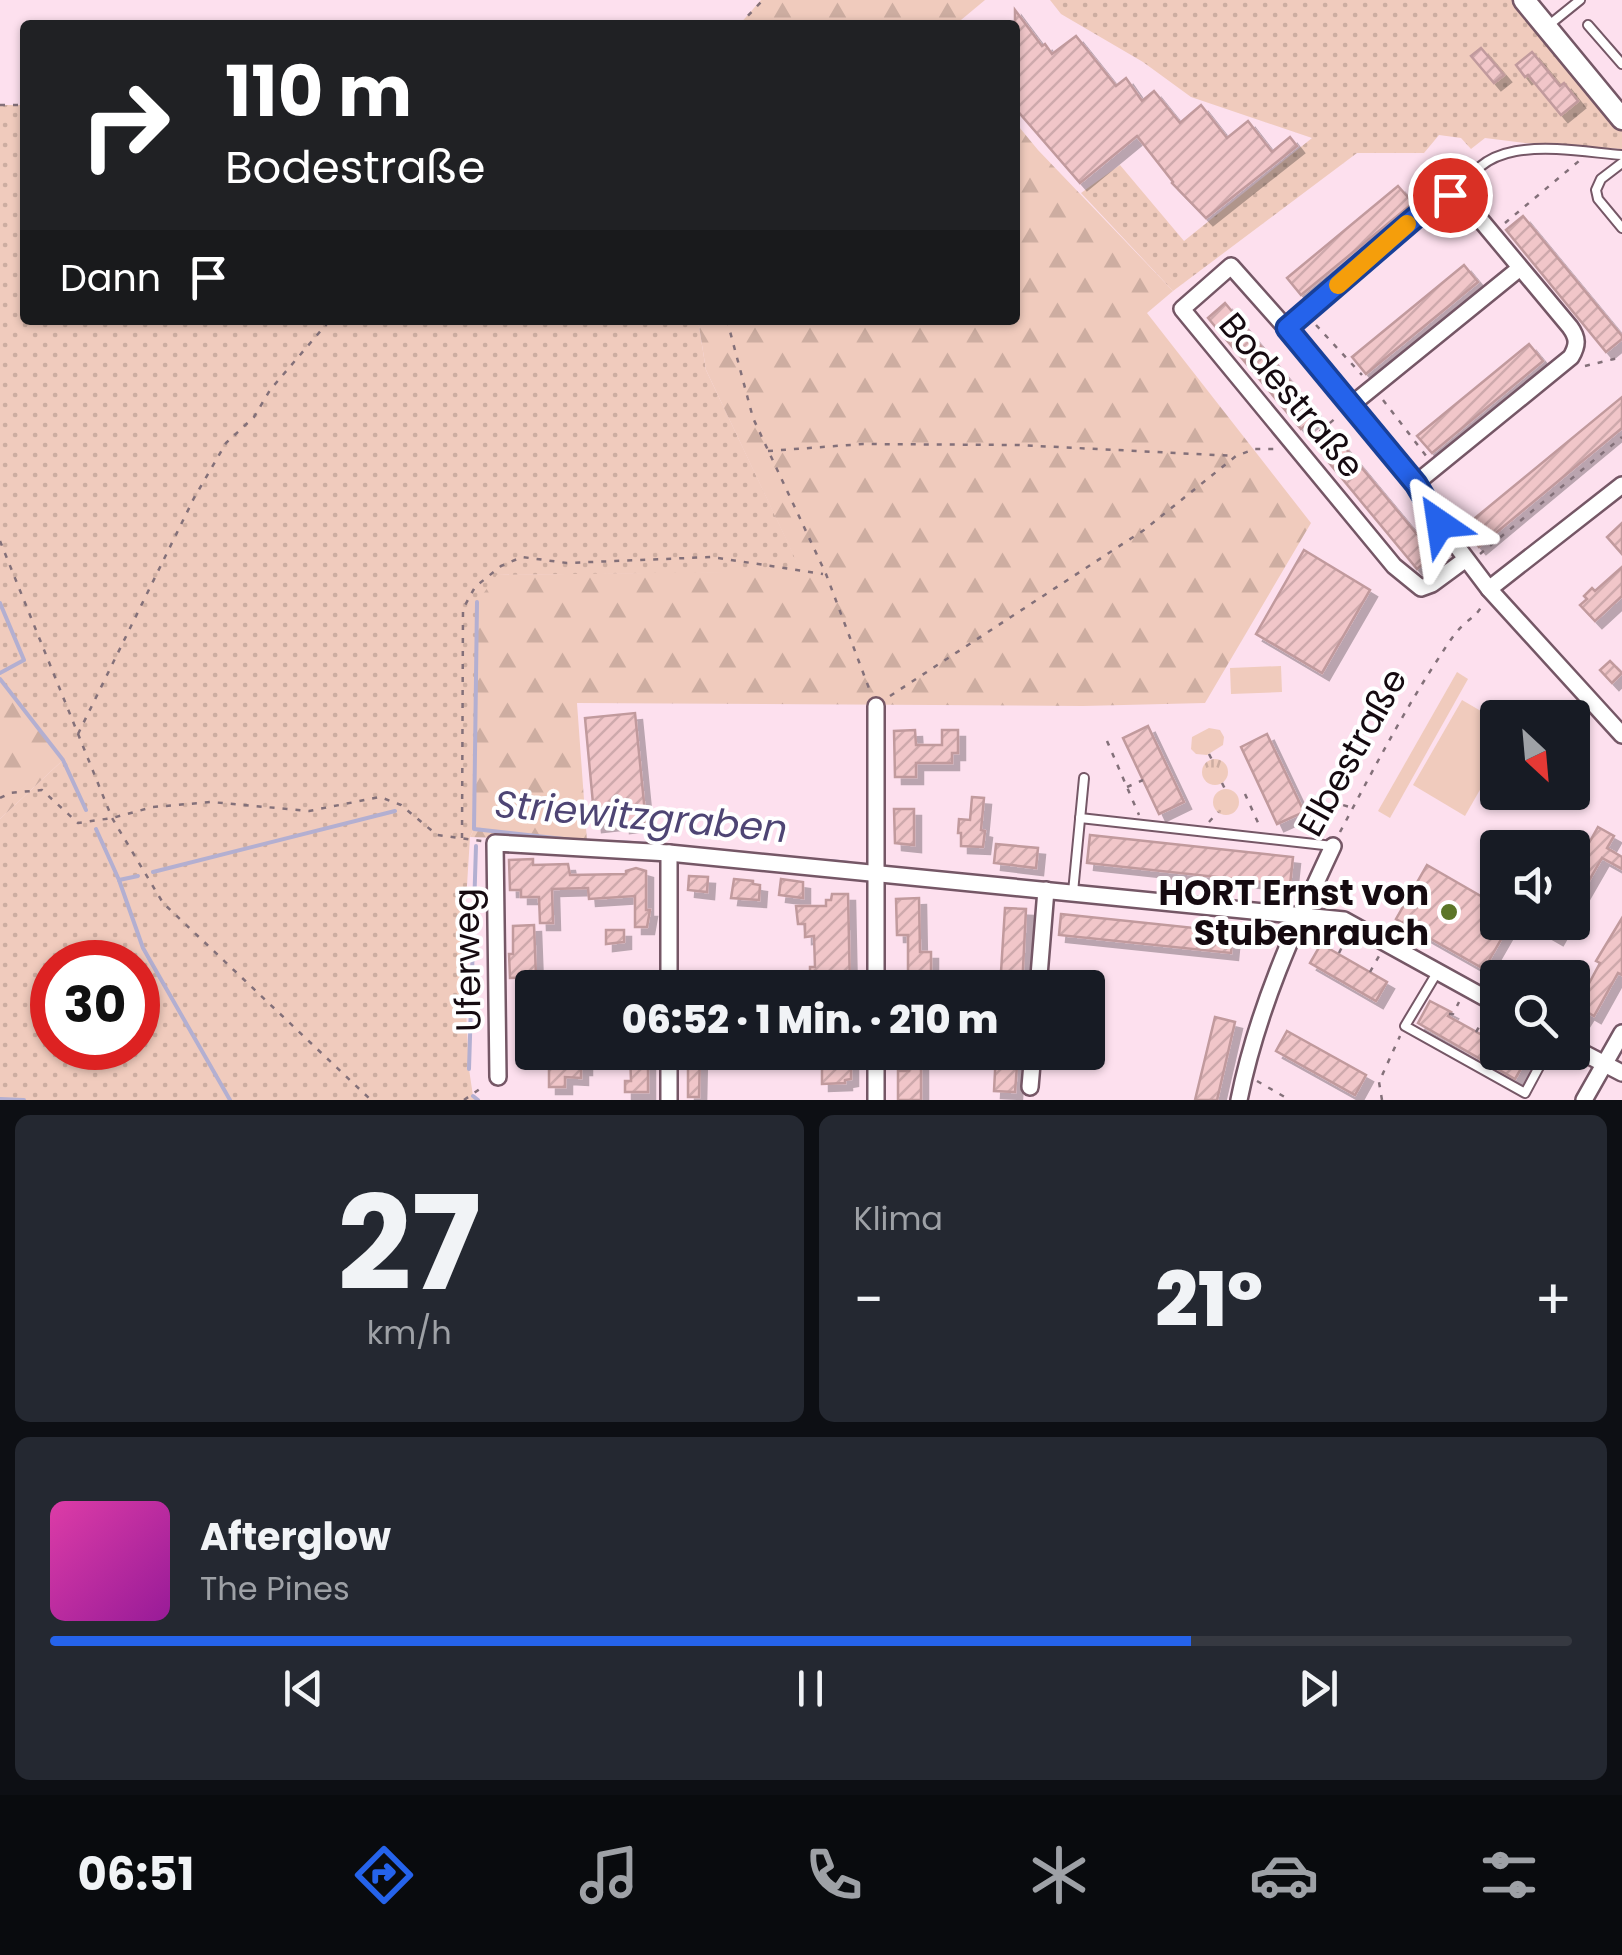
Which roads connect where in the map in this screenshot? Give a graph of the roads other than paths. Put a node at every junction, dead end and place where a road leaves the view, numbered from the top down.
1 (1524, 0) edge
2 (1580, 0) edge
3 (1588, 24) dead end
4 (1546, 27) junction
5 (1622, 64) edge
6 (1622, 120) edge
7 (1622, 155) edge
8 (1622, 163) edge
9 (1461, 198) junction
10 (1622, 228) edge
11 (1520, 268) junction
12 (1287, 328) junction
13 (1350, 406) junction
14 (1416, 484) junction
15 (1622, 485) edge
16 (1467, 561) junction
17 (1489, 589) junction
18 (876, 706) road end
19 (1622, 735) edge
20 (1084, 778) dead end
21 (1080, 818) junction
22 (1333, 846) joint
23 (668, 853) junction
24 (876, 872) junction
25 (1046, 890) junction
26 (1073, 892) junction
27 (1300, 916) junction
28 (668, 970) edge
29 (876, 970) edge
30 (1039, 970) edge
31 (1438, 970) junction
32 (1480, 999) edge
33 (1622, 1033) edge
34 (1590, 1056) edge
35 (1605, 1064) junction
36 (1480, 1068) edge
37 (668, 1070) edge
38 (876, 1070) edge
39 (1032, 1070) edge
40 (1484, 1070) edge
41 (1538, 1070) edge
42 (1622, 1074) edge
43 (498, 1077) road end
44 (1030, 1088) dead end
45 (668, 1100) edge
46 (876, 1100) edge
47 (1240, 1100) edge
48 (1584, 1100) edge

1 - 4 street
2 - 4 lane
3 - 5 lane
4 - 6 street
7 - 9 lane
8 - 10 lane
9 - 11 street, Bodestraße
9 - 12 street, Bodestraße
11 - 13 street, Bodestraße
11 - 14 street, Bodestraße
12 - 13 street, Bodestraße
12 - 16 street, Bodestraße
13 - 14 street, Bodestraße
14 - 16 street, Bodestraße
15 - 17 street
16 - 17 street, Bodestraße
17 - 19 street, Bodestraße
18 - 24 street
20 - 21 lane
21 - 22 lane
21 - 26 lane
22 - 27 street, Elbestraße
23 - 24 street
23 - 28 street
23 - 43 street, Uferweg
24 - 25 street
24 - 29 street
25 - 26 street
25 - 30 street
26 - 27 street
27 - 31 street
27 - 47 street, Elbestraße
31 - 32 street
31 - 36 lane
33 - 35 street
34 - 35 street
35 - 42 street
35 - 48 street
37 - 45 street
38 - 46 street
39 - 44 street
40 - 41 lane

